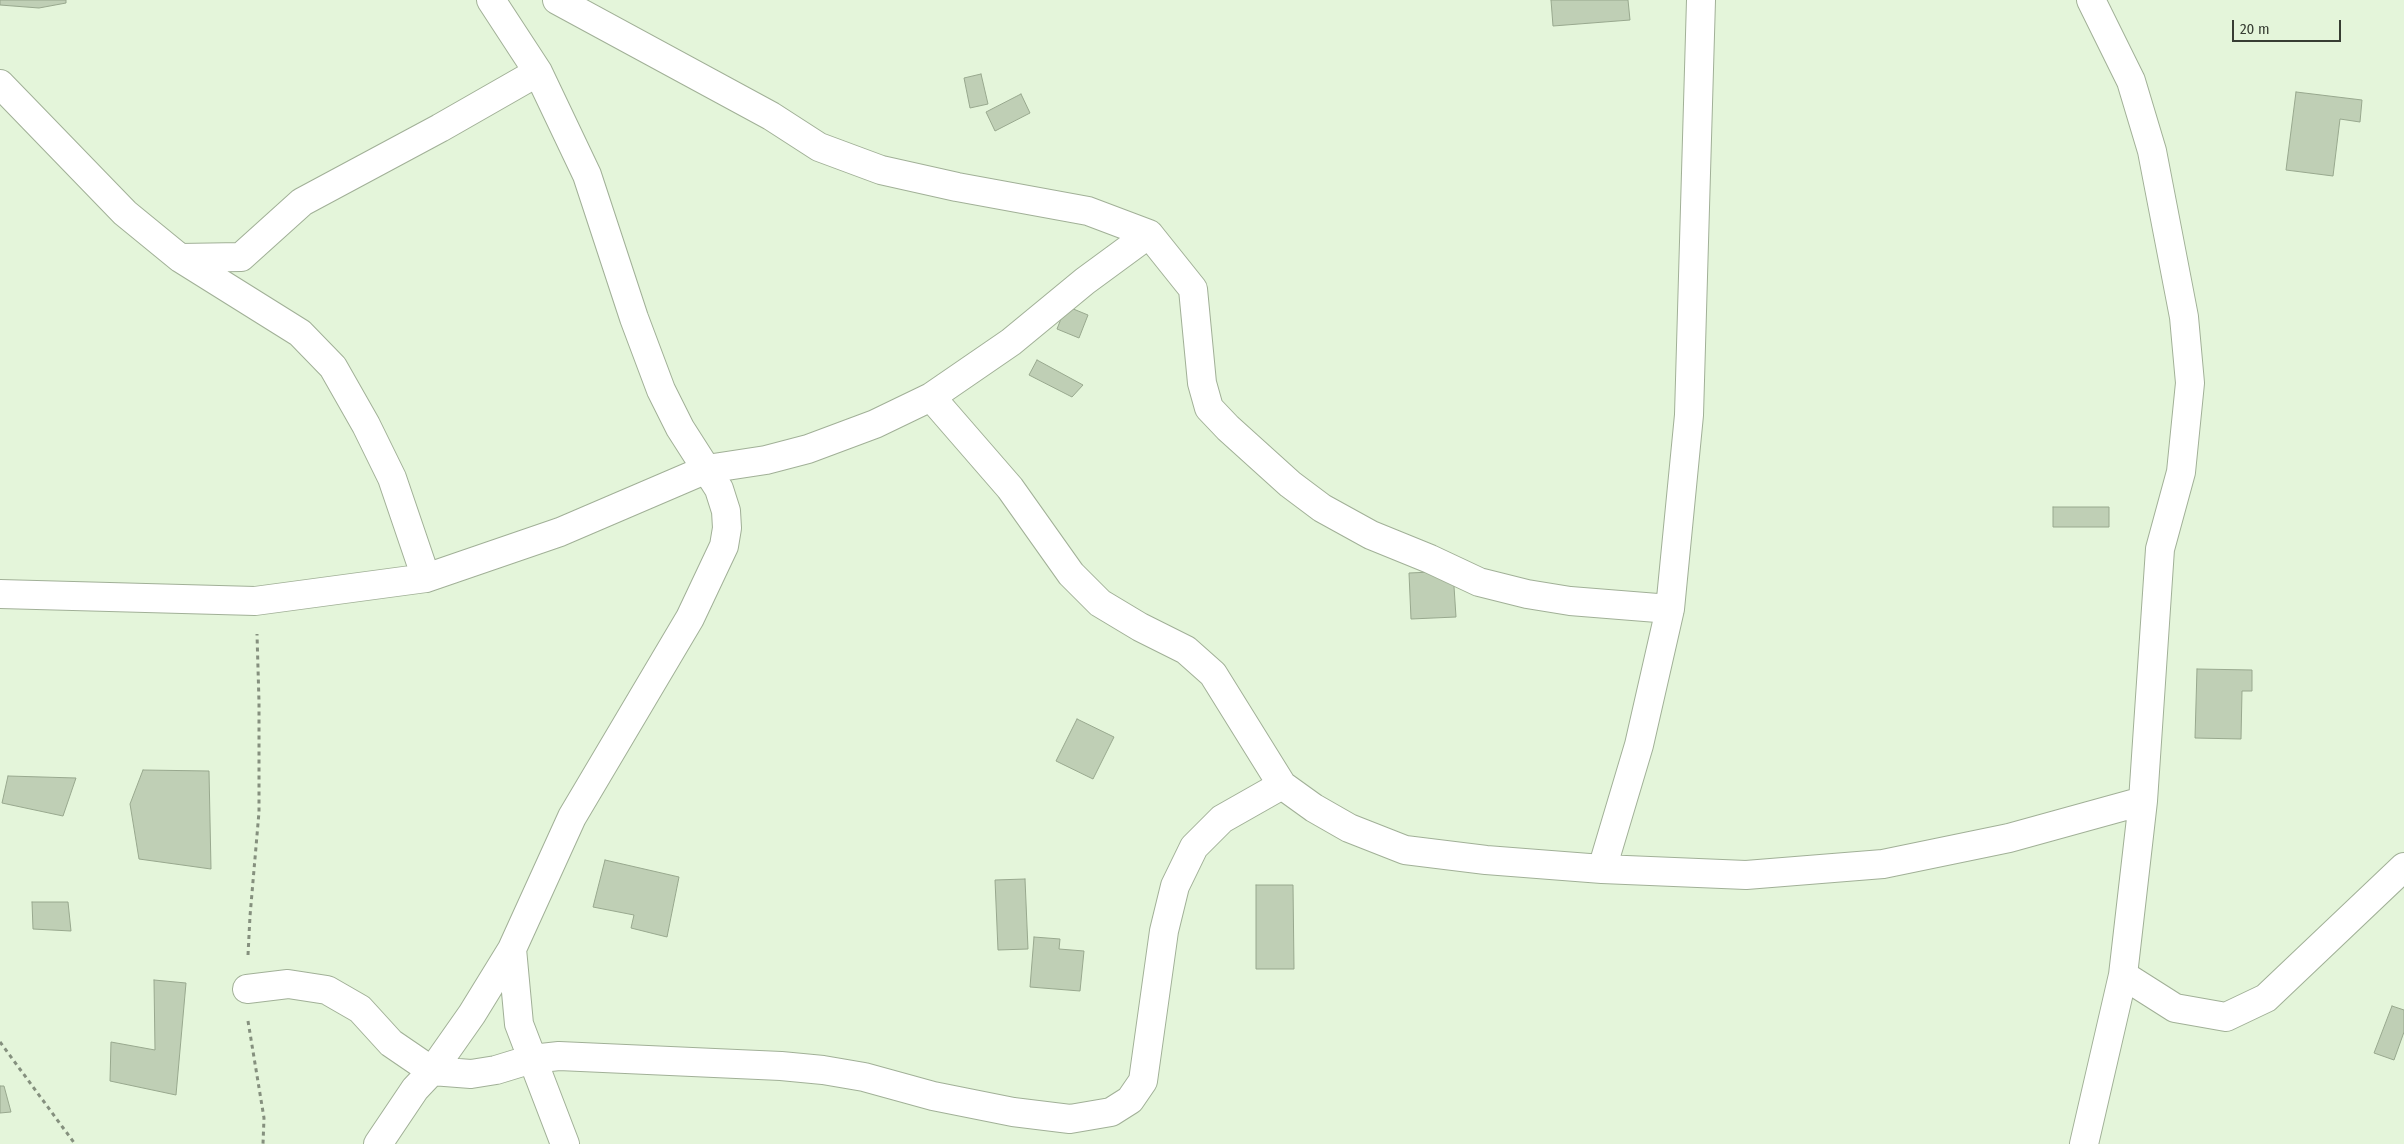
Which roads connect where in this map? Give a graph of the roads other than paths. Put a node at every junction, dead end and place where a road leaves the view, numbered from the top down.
1 (491, 0) edge
2 (557, 0) edge
3 (1701, 0) edge
4 (2091, 0) edge
5 (538, 72) junction
6 (0, 84) edge
7 (1149, 234) junction
8 (180, 258) junction
9 (931, 397) junction
10 (707, 469) junction
11 (426, 578) junction
12 (0, 594) edge
13 (1670, 609) junction
14 (1282, 785) junction
15 (2143, 801) junction
16 (2404, 867) edge
17 (1602, 869) junction
18 (512, 949) junction
19 (2123, 975) junction
20 (247, 989) road end
21 (532, 1059) junction
22 (432, 1071) junction
23 (378, 1144) edge
24 (565, 1144) edge
25 (2084, 1144) edge

1 - 5 street
2 - 7 street
3 - 13 street
4 - 15 street
5 - 8 street
5 - 10 street
6 - 8 street
7 - 9 street
7 - 13 street
8 - 11 street
9 - 10 street
9 - 14 street
10 - 11 street
10 - 18 street
11 - 12 street
13 - 17 street
14 - 17 street
14 - 21 street
15 - 17 street
15 - 19 street
16 - 19 street
18 - 21 street
18 - 22 street
19 - 25 street
20 - 22 street
21 - 22 street
21 - 24 street
22 - 23 street

